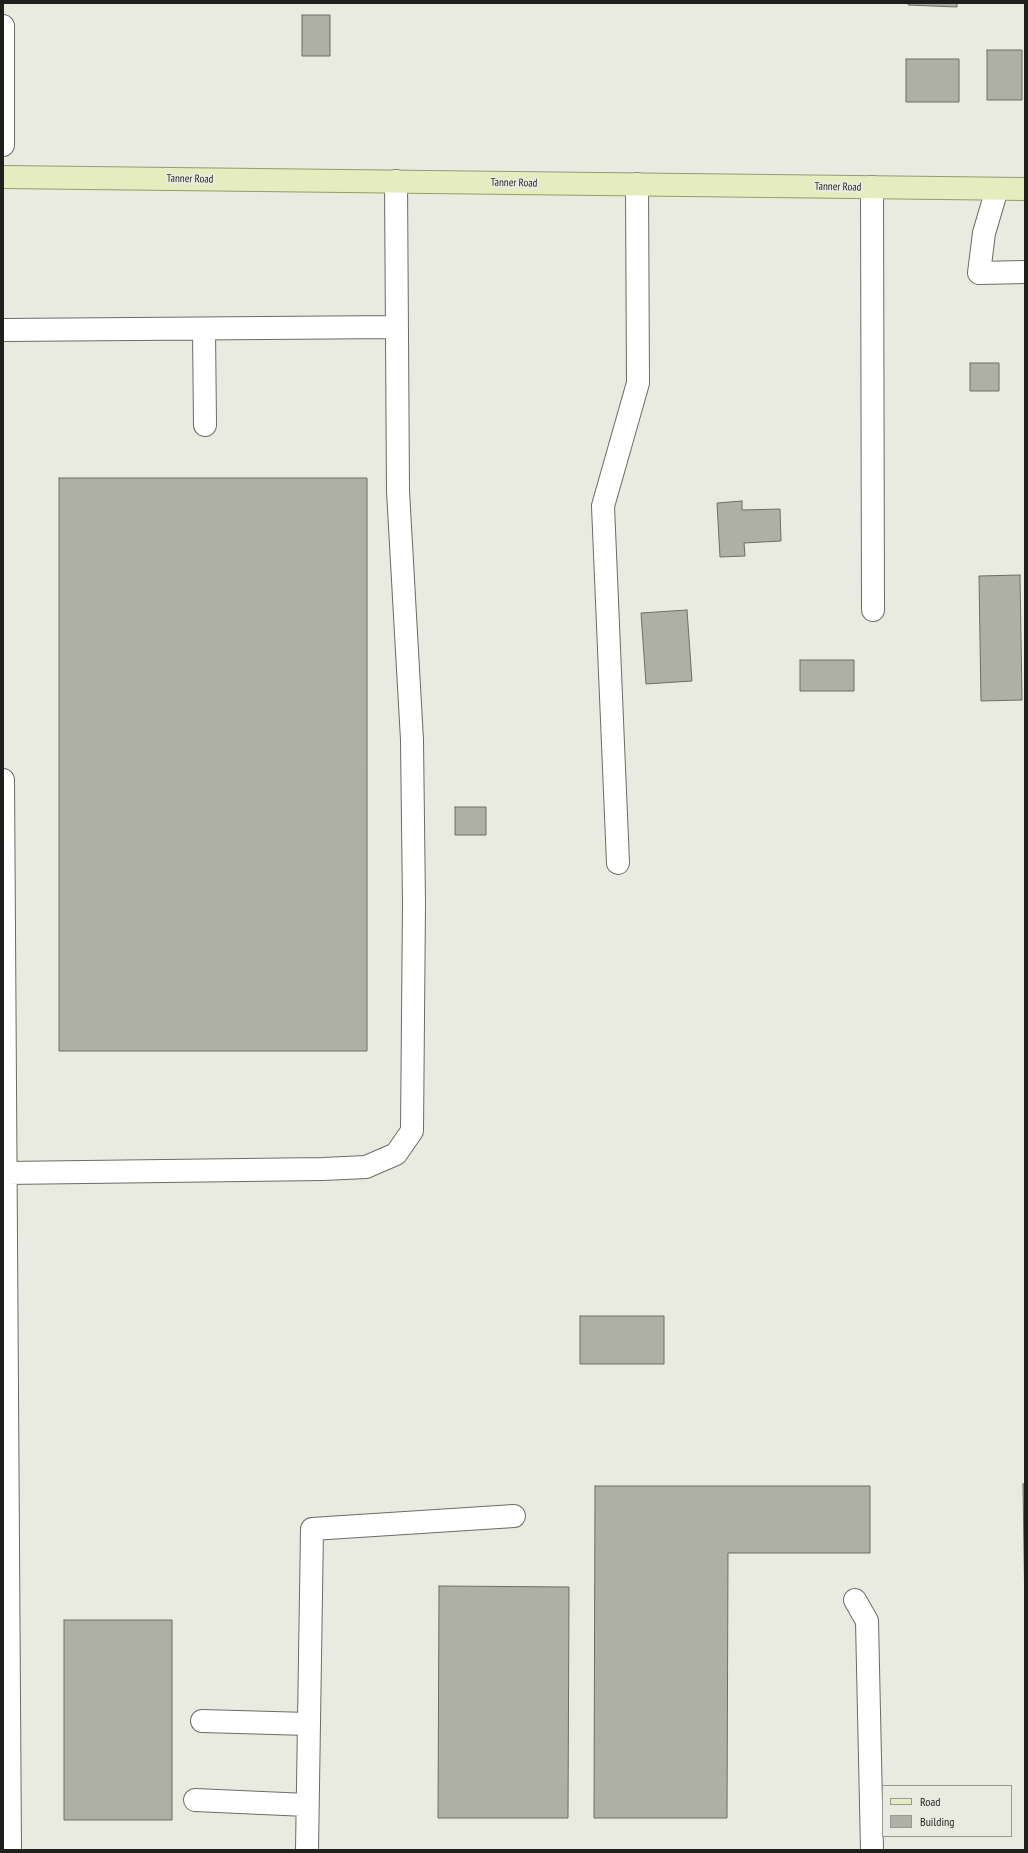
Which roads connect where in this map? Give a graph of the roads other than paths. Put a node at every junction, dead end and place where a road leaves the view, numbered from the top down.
1 (3, 26) edge
2 (3, 145) edge
3 (3, 177) edge
4 (396, 181) junction
5 (637, 184) junction
6 (872, 187) junction
7 (997, 188) junction
8 (1025, 189) edge
9 (1025, 272) edge
10 (396, 327) junction
11 (204, 328) junction
12 (3, 330) edge
13 (206, 425) dead end
14 (873, 610) dead end
15 (3, 780) edge
16 (618, 864) dead end
17 (4, 981) edge
18 (4, 1044) edge
19 (6, 1173) junction
20 (514, 1516) dead end
21 (855, 1600) dead end
22 (202, 1721) dead end
23 (308, 1724) junction
24 (196, 1800) dead end
25 (307, 1804) junction
26 (10, 1850) edge
27 (306, 1850) edge
28 (872, 1850) edge

1 - 2 street
3 - 4 main road, Tanner Road
4 - 5 main road, Tanner Road
4 - 10 street
5 - 6 main road, Tanner Road
5 - 16 street
6 - 7 main road, Tanner Road
6 - 14 street
7 - 8 main road, Tanner Road
7 - 9 street
10 - 11 street
10 - 19 street
11 - 12 street
11 - 13 street
15 - 17 street
17 - 18 street
18 - 19 street
19 - 26 street
20 - 23 street
21 - 28 street
22 - 23 street
23 - 25 street
24 - 25 street
25 - 27 street

